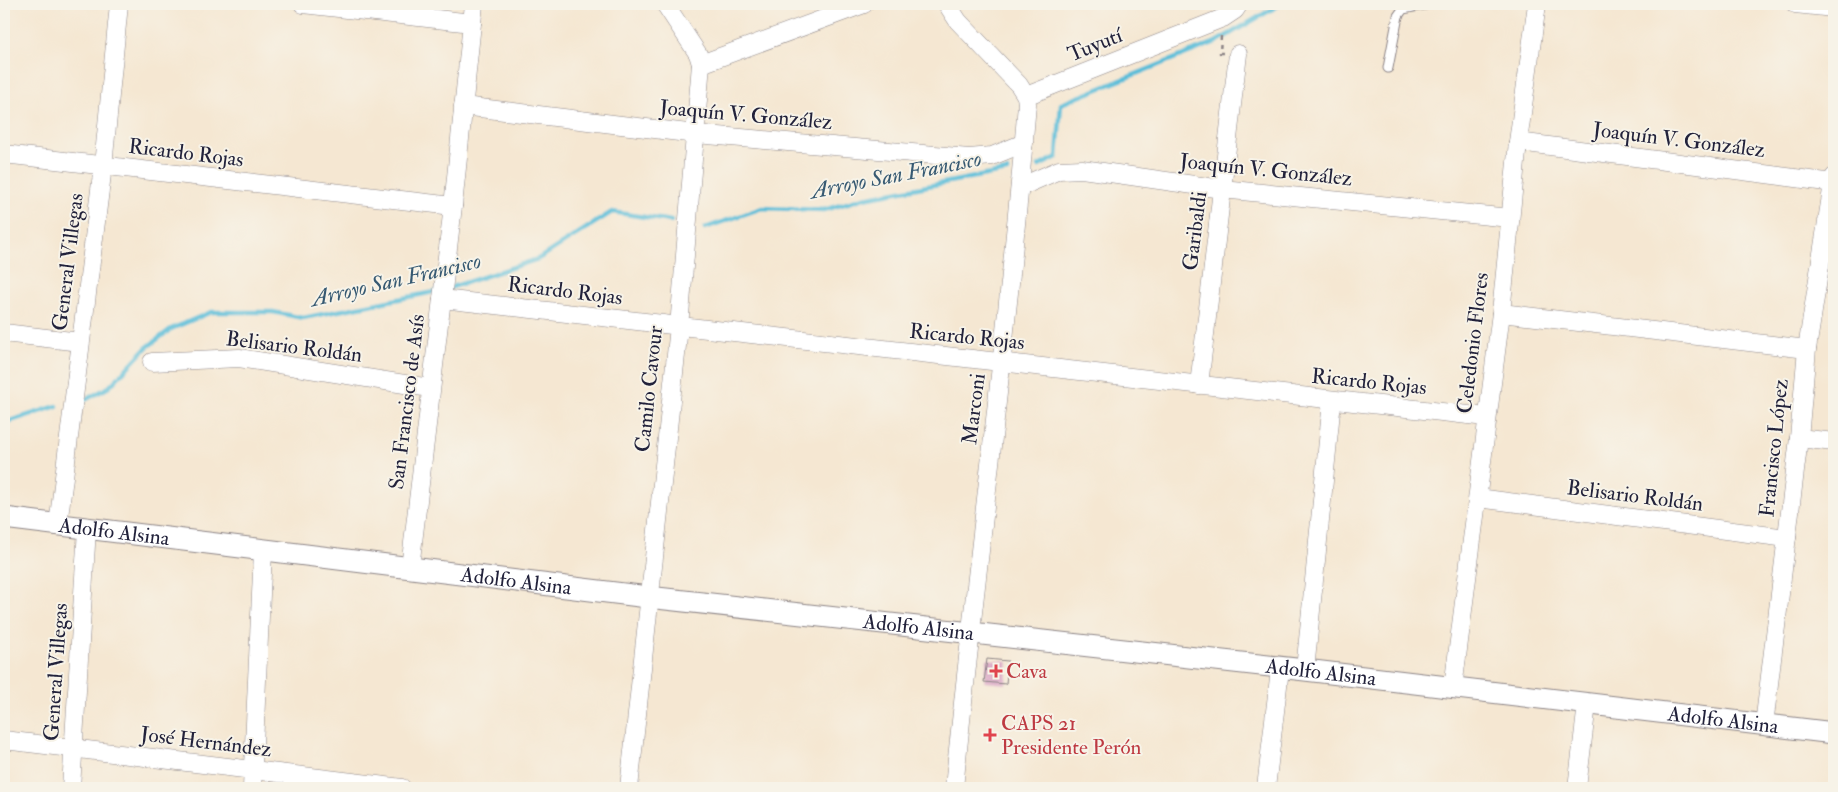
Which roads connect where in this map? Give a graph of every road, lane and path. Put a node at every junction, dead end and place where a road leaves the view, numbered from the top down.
1 (119, 4) edge
2 (303, 4) edge
3 (474, 4) edge
4 (665, 4) edge
5 (864, 4) edge
6 (947, 4) edge
7 (1429, 4) edge
8 (1537, 4) edge
9 (1795, 4) edge
10 (1237, 7) edge
11 (1834, 8) edge
12 (472, 23) junction
13 (1222, 30) dead end
14 (1220, 53) dead end
15 (1238, 54) dead end
16 (701, 64) junction
17 (1388, 68) dead end
18 (1026, 96) junction
19 (463, 106) junction
20 (696, 134) junction
21 (1518, 142) junction
22 (1024, 143) junction
23 (4, 154) edge
24 (103, 166) junction
25 (1834, 181) edge
26 (1020, 187) junction
27 (1222, 189) junction
28 (453, 206) junction
29 (1510, 218) junction
30 (443, 292) junction
31 (1501, 313) junction
32 (679, 327) junction
33 (4, 333) edge
34 (80, 342) junction
35 (1807, 349) junction
36 (152, 362) dead end
37 (1002, 364) junction
38 (1199, 385) junction
39 (430, 388) junction
40 (1332, 401) junction
41 (1486, 417) junction
42 (1799, 438) junction
43 (1834, 442) edge
44 (1478, 498) junction
45 (4, 518) edge
46 (58, 525) junction
47 (87, 529) junction
48 (1787, 538) junction
49 (263, 551) junction
50 (410, 568) junction
51 (648, 597) junction
52 (970, 632) junction
53 (1280, 668) junction
54 (1305, 670) junction
55 (1453, 688) junction
56 (1587, 704) junction
57 (1764, 725) junction
58 (1834, 733) edge
59 (4, 740) edge
60 (73, 748) junction
61 (253, 771) junction
62 (71, 788) edge
63 (252, 788) edge
64 (402, 788) edge
65 (629, 788) edge
66 (954, 788) edge
67 (1266, 788) edge
68 (1577, 788) edge

1 - 24 street, General Villegas
2 - 12 street
3 - 12 street, San Francisco de Asís
4 - 16 street
5 - 16 street
6 - 18 street
7 - 17 lane
8 - 21 street, Celedonio Flores
9 - 11 street
10 - 18 street, Tuyutí
12 - 19 street, San Francisco de Asís
13 - 14 path
15 - 27 street, Garibaldi
16 - 20 street, Camilo Cavour
18 - 22 street, Marconi
19 - 20 street, Joaquín V. González
19 - 28 street, San Francisco de Asís
20 - 22 street, Joaquín V. González
20 - 32 street, Camilo Cavour
21 - 25 street, Joaquín V. González
21 - 29 street, Celedonio Flores
22 - 26 street, Marconi
23 - 24 street, Ricardo Rojas
24 - 28 street, Ricardo Rojas
24 - 34 street, General Villegas
25 - 35 street, Francisco López
26 - 27 street, Joaquín V. González
26 - 37 street, Marconi
27 - 29 street, Joaquín V. González
27 - 38 street, Garibaldi
28 - 30 street, San Francisco de Asís
29 - 31 street, Celedonio Flores
30 - 32 street, Ricardo Rojas
30 - 39 street, San Francisco de Asís
31 - 35 street
31 - 41 street, Celedonio Flores
32 - 37 street, Ricardo Rojas
32 - 51 street, Camilo Cavour
33 - 34 street
34 - 46 street, General Villegas
35 - 42 street, Francisco López
36 - 39 street, Belisario Roldán
37 - 38 street, Ricardo Rojas
37 - 52 street, Marconi
38 - 40 street, Ricardo Rojas
39 - 50 street, San Francisco de Asís
40 - 41 street, Ricardo Rojas
40 - 54 street
41 - 44 street, Celedonio Flores
42 - 43 street
42 - 48 street, Francisco López
44 - 48 street, Belisario Roldán
44 - 55 street, Celedonio Flores
45 - 46 street, Adolfo Alsina
46 - 47 street, Adolfo Alsina
47 - 49 street, Adolfo Alsina
47 - 60 street, General Villegas
48 - 57 street, Francisco López
49 - 50 street, Adolfo Alsina
49 - 61 street
50 - 51 street, Adolfo Alsina
51 - 52 street, Adolfo Alsina
51 - 65 street, Camilo Cavour
52 - 53 street, Adolfo Alsina
52 - 66 street, Marconi
53 - 54 street, Adolfo Alsina
53 - 67 street
54 - 55 street, Adolfo Alsina
55 - 56 street, Adolfo Alsina
56 - 57 street, Adolfo Alsina
56 - 68 street
57 - 58 street, Adolfo Alsina
59 - 60 street, José Hernández
60 - 61 street, José Hernández
60 - 62 street, General Villegas
61 - 63 street
61 - 64 street, José Hernández

